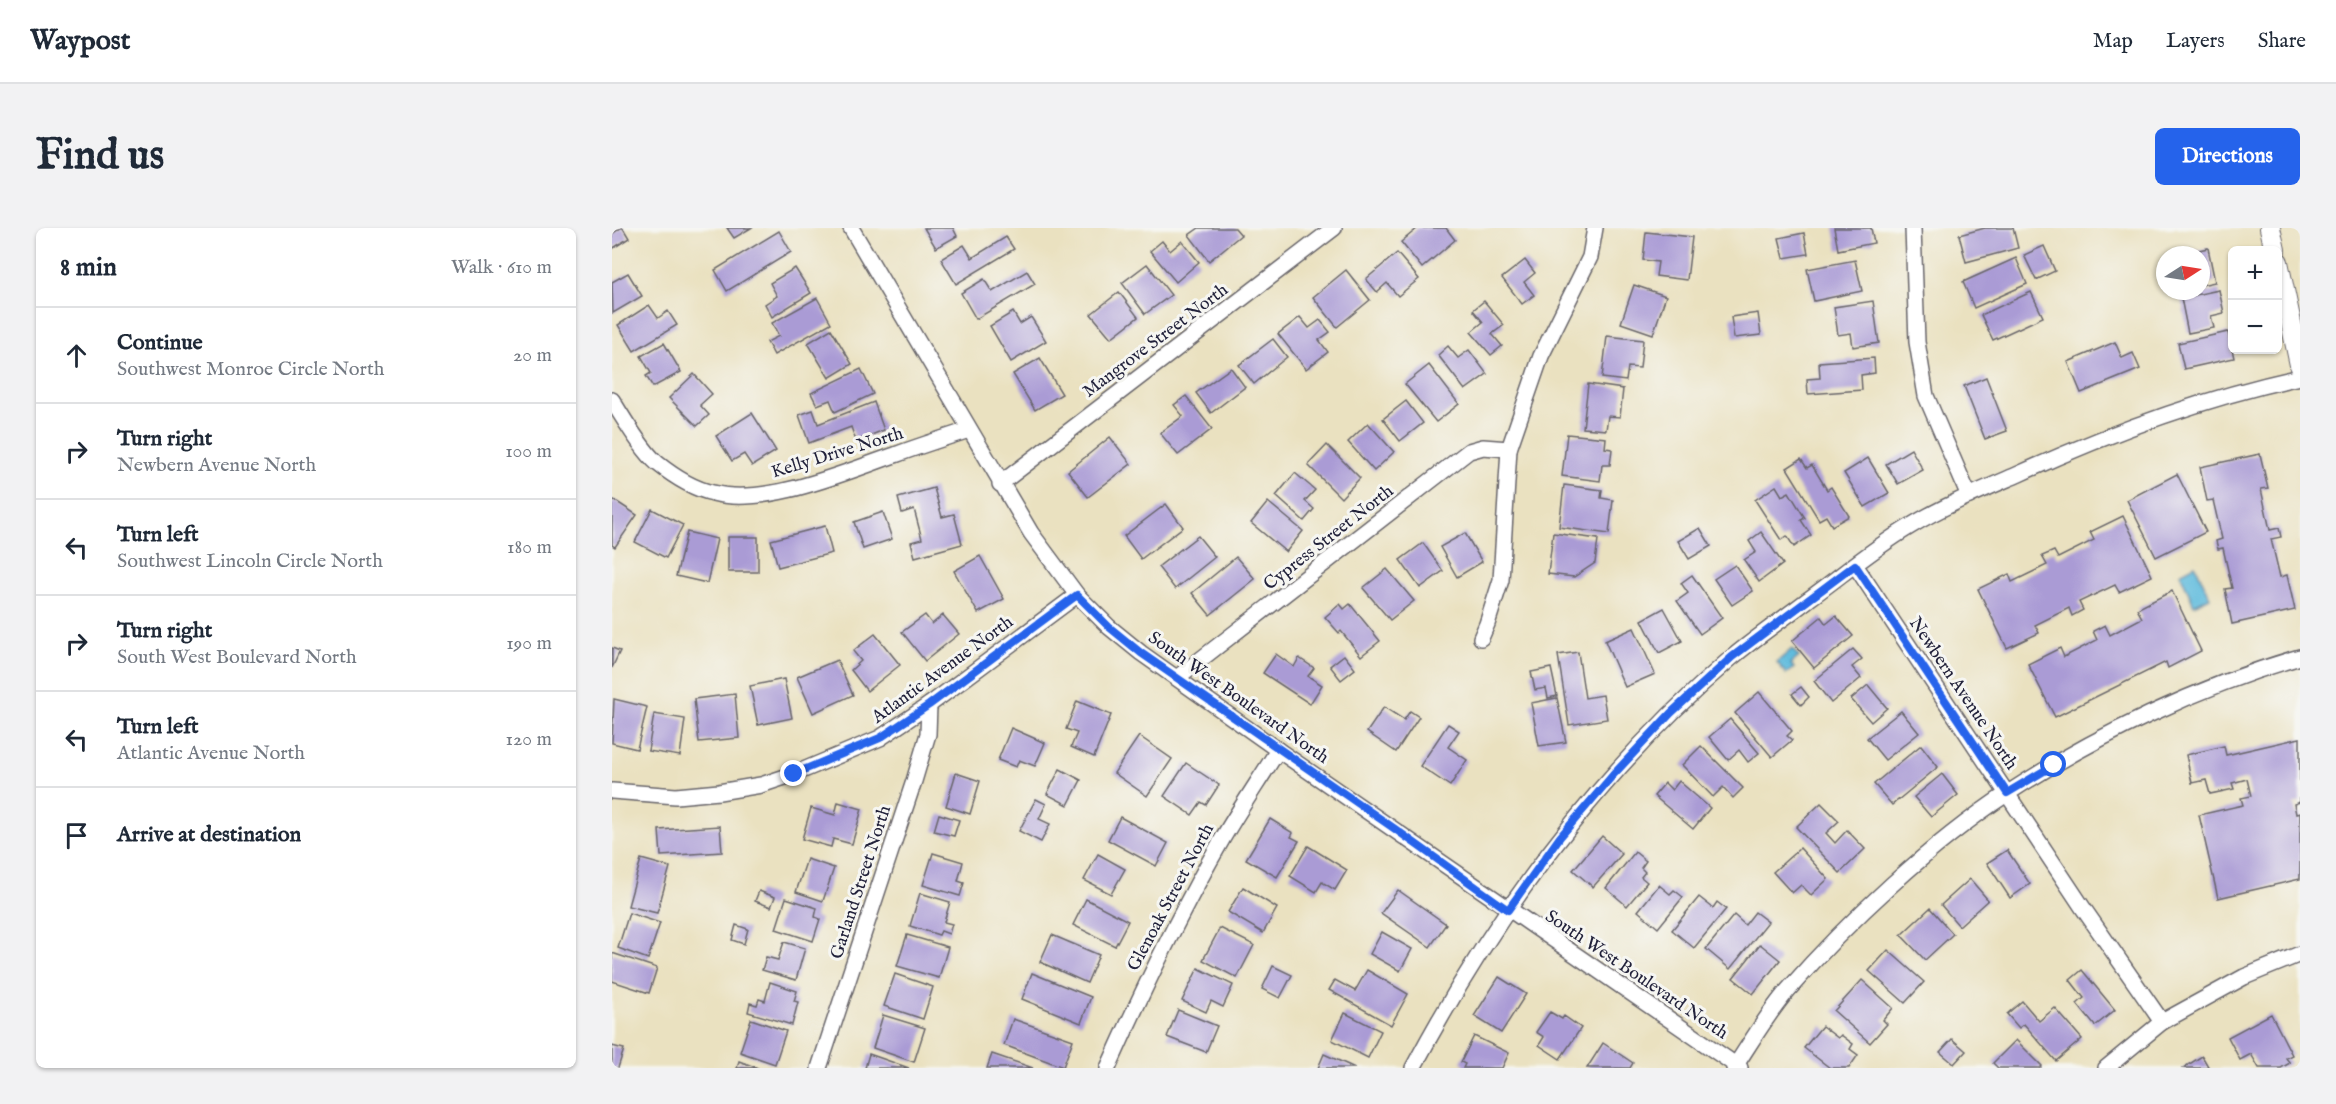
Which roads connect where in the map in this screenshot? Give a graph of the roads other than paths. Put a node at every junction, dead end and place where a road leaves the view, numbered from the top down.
1 (851, 228) edge
2 (1334, 228) edge
3 (1595, 228) edge
4 (1913, 228) edge
5 (2270, 228) edge
6 (2274, 246) edge
7 (2282, 272) edge
8 (2292, 291) edge
9 (2300, 365) edge
10 (2300, 377) edge
11 (612, 400) edge
12 (969, 430) junction
13 (1509, 449) junction
14 (1000, 484) junction
15 (1969, 496) junction
16 (1855, 565) junction
17 (1077, 595) junction
18 (1480, 638) dead end
19 (2300, 657) edge
20 (1178, 677) junction
21 (929, 705) junction
22 (1278, 750) junction
23 (2007, 793) junction
24 (613, 795) edge
25 (1508, 910) junction
26 (2300, 954) edge
27 (2162, 1022) junction
28 (1736, 1067) edge
29 (819, 1068) edge
30 (1108, 1068) edge
31 (1413, 1068) edge
32 (2106, 1068) edge

1 - 12 street, South West Boulevard North
2 - 14 street, Mangrove Street North
3 - 13 street
4 - 15 street
5 - 6 street
7 - 8 street
8 - 9 street
10 - 15 street
11 - 12 street, Kelly Drive North
12 - 14 street, South West Boulevard North
13 - 18 street
13 - 20 street, Cypress Street North
14 - 17 street, South West Boulevard North
15 - 16 street
16 - 23 street, Newbern Avenue North
16 - 25 street
17 - 20 street, South West Boulevard North
17 - 21 street, Atlantic Avenue North
19 - 23 street
20 - 22 street, South West Boulevard North
21 - 24 street, Atlantic Avenue North
21 - 29 street, Garland Street North
22 - 25 street, South West Boulevard North
22 - 30 street, Glenoak Street North
23 - 27 street, Newbern Avenue North
23 - 28 street
25 - 28 street, South West Boulevard North
25 - 31 street
26 - 27 street
27 - 32 street

